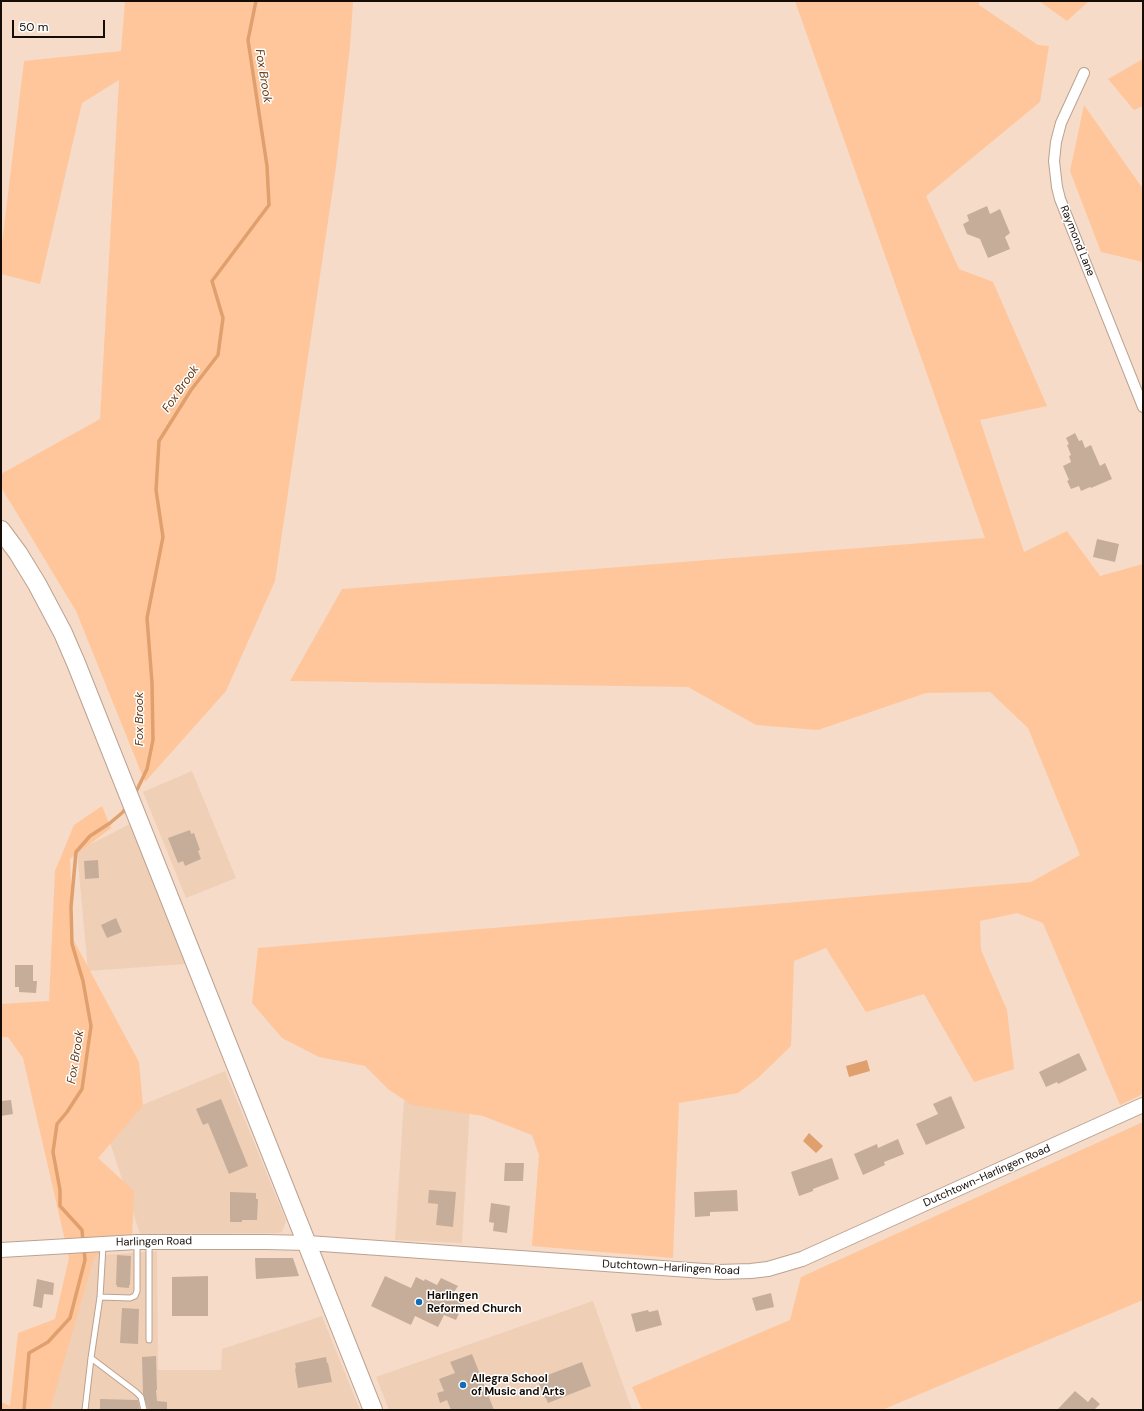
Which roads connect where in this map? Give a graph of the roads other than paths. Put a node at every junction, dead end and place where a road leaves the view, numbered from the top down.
1 (1084, 73) dead end
2 (1143, 407) edge
3 (1, 530) edge
4 (1143, 1105) edge
5 (143, 1242) junction
6 (100, 1243) junction
7 (308, 1243) junction
8 (1, 1250) edge
9 (100, 1297) junction
10 (149, 1340) dead end
11 (91, 1358) junction
12 (85, 1410) edge
13 (144, 1410) edge
14 (373, 1410) edge

1 - 2 street, Raymond Lane
3 - 7 highway
4 - 7 street, Dutchtown-Harlingen Road
5 - 6 street, Harlingen Road
5 - 7 street, Harlingen Road
5 - 9 lane
5 - 10 lane
6 - 8 street, Harlingen Road
6 - 9 lane
7 - 14 highway
9 - 11 lane
11 - 12 lane
11 - 13 lane

